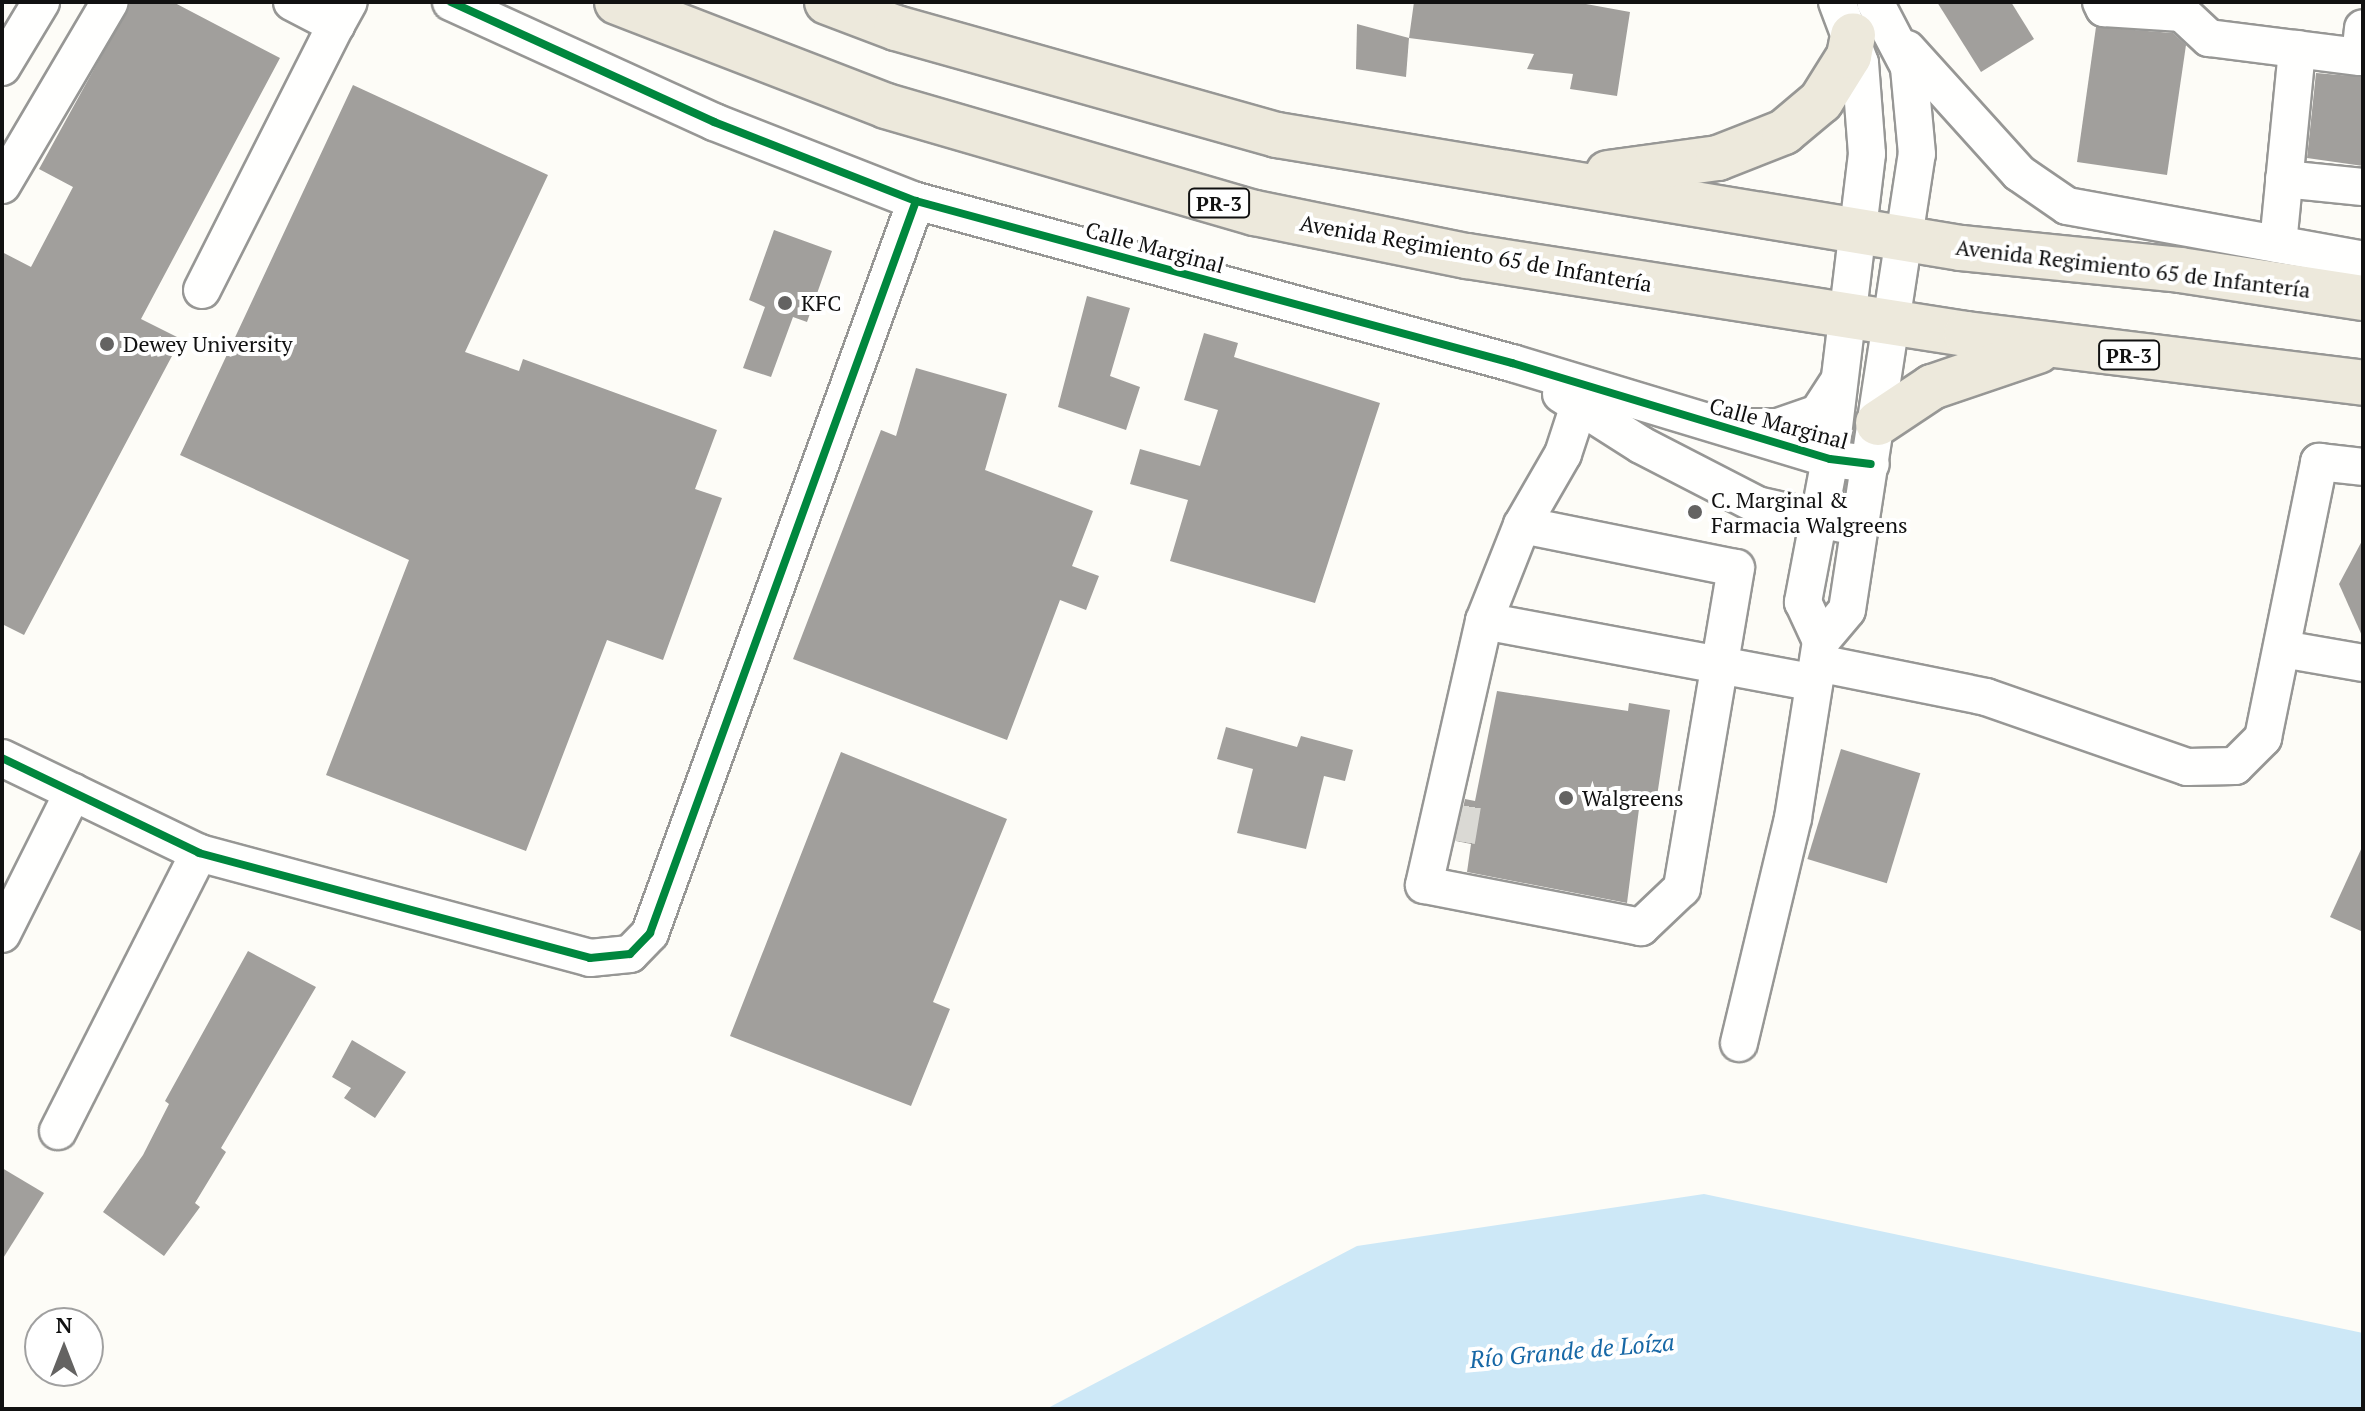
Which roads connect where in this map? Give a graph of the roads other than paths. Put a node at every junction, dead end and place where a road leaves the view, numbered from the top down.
1 (41, 2) edge
2 (110, 2) edge
3 (292, 2) edge
4 (451, 2) edge
5 (617, 2) edge
6 (827, 2) edge
7 (2101, 2) edge
8 (342, 14) edge
9 (1865, 18) edge
10 (2362, 47) edge
11 (2297, 49) junction
12 (2, 67) edge
13 (1554, 178) junction
14 (2284, 179) junction
15 (2, 185) edge
16 (2363, 187) edge
17 (916, 201) junction
18 (1855, 230) junction
19 (1905, 238) junction
20 (2278, 244) junction
21 (2363, 260) edge
22 (202, 290) dead end
23 (2363, 298) edge
24 (1845, 313) junction
25 (1896, 321) junction
26 (2059, 346) junction
27 (1512, 363) junction
28 (1838, 382) junction
29 (2363, 383) edge
30 (1579, 405) junction
31 (1725, 428) junction
32 (1874, 444) junction
33 (1830, 459) junction
34 (2363, 467) edge
35 (1818, 520) junction
36 (1522, 525) junction
37 (1861, 528) junction
38 (1484, 621) junction
39 (2283, 649) junction
40 (1818, 663) junction
41 (2363, 663) edge
42 (1722, 666) junction
43 (1457, 740) junction
44 (2, 758) edge
45 (73, 792) junction
46 (1464, 799) tunnel mouth
47 (199, 853) junction
48 (2, 934) edge
49 (1739, 1043) dead end
50 (58, 1131) dead end

1 - 12 street
2 - 15 street
3 - 8 street
4 - 17 street, Calle Marginal
5 - 24 main road, Avenida Regimiento 65 de Infantería / PR-3
6 - 13 main road, Avenida Regimiento 65 de Infantería
7 - 11 street
8 - 22 street
9 - 13 main road
9 - 18 street
9 - 19 street
9 - 20 street
10 - 11 street
11 - 14 street
13 - 18 main road, Avenida Regimiento 65 de Infantería
14 - 16 street
14 - 20 street
17 - 27 street, Calle Marginal
17 - 47 street
18 - 19 main road, Avenida Regimiento 65 de Infantería
18 - 24 street
19 - 23 main road, Avenida Regimiento 65 de Infantería
19 - 25 street
20 - 21 street
24 - 25 main road, Avenida Regimiento 65 de Infantería / PR-3
24 - 28 street
25 - 26 main road, Avenida Regimiento 65 de Infantería / PR-3
25 - 32 street
26 - 29 main road, Avenida Regimiento 65 de Infantería / PR-3
26 - 32 main road
27 - 30 street, Calle Marginal
27 - 31 street, Calle Marginal
28 - 31 street
28 - 33 street
30 - 35 street, Calle Marginal
30 - 36 street
31 - 33 street, Calle Marginal
32 - 33 street, Calle Marginal
32 - 37 street
33 - 35 street
34 - 39 street
35 - 37 street, Calle Marginal
35 - 40 street
36 - 38 street
36 - 42 street
37 - 40 street
38 - 42 street
38 - 43 street
39 - 40 street
39 - 41 street
40 - 42 street
40 - 49 street
42 - 43 street
43 - 46 street
44 - 45 street
45 - 47 street
45 - 48 street
47 - 50 street

